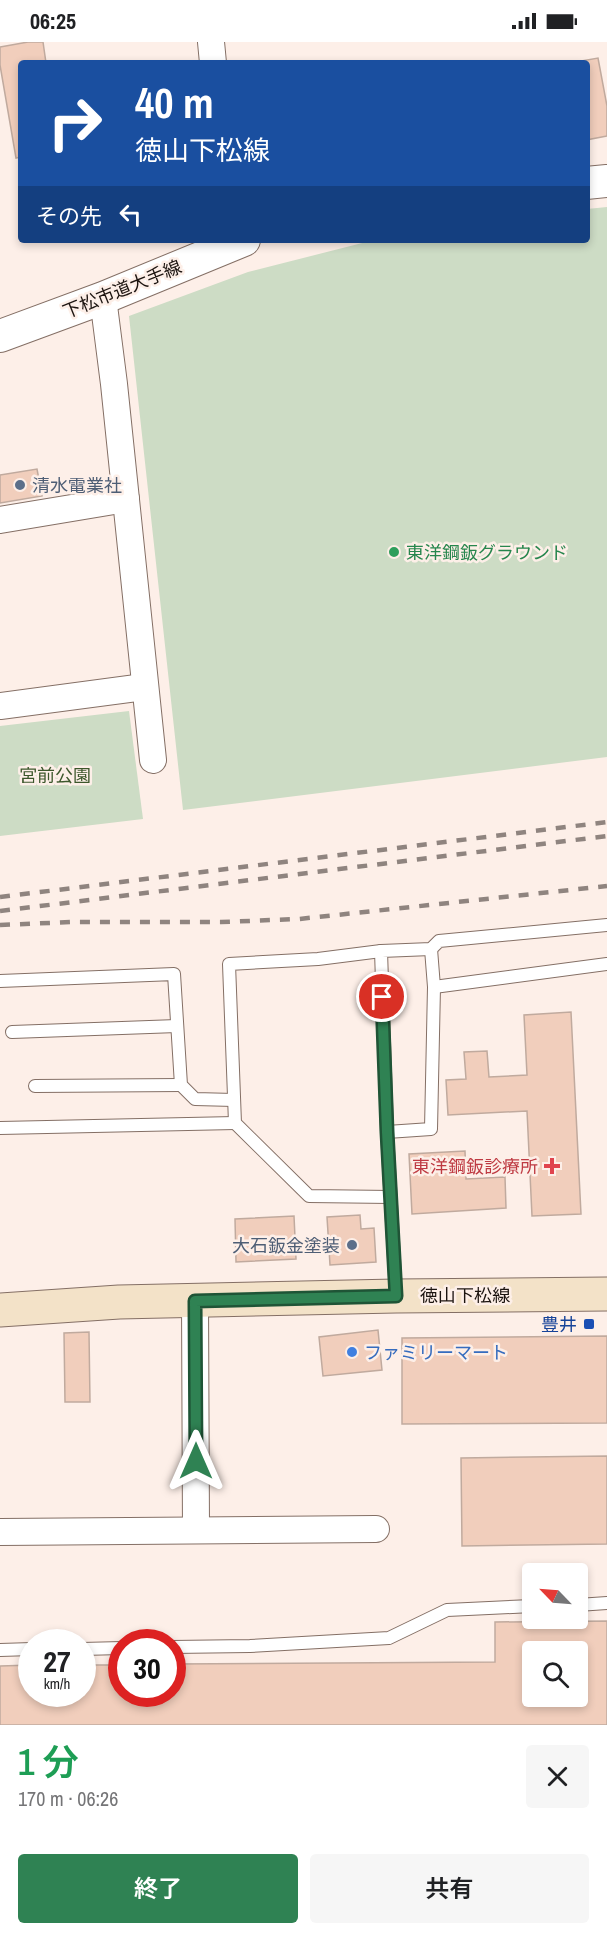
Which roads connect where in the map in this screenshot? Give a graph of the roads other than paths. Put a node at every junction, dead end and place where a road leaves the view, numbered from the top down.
1 (211, 42) edge
2 (213, 60) edge
3 (607, 181) edge
4 (590, 183) edge
5 (237, 243) edge
6 (103, 298) junction
7 (0, 336) edge
8 (126, 499) junction
9 (0, 520) edge
10 (144, 687) junction
11 (0, 706) edge
12 (153, 760) dead end
13 (607, 926) edge
14 (431, 949) junction
15 (381, 951) junction
16 (607, 964) edge
17 (0, 981) edge
18 (434, 987) junction
19 (177, 1026) junction
20 (12, 1032) dead end
21 (181, 1085) junction
22 (35, 1086) dead end
23 (234, 1100) junction
24 (235, 1124) junction
25 (0, 1128) edge
26 (387, 1132) junction
27 (391, 1197) junction
28 (607, 1294) edge
29 (396, 1296) junction
30 (195, 1301) junction
31 (0, 1310) edge
32 (376, 1529) dead end
33 (196, 1530) junction
34 (0, 1532) edge
35 (607, 1603) edge
36 (588, 1604) edge
37 (522, 1606) edge
38 (186, 1647) edge
39 (18, 1649) edge
40 (0, 1650) edge

1 - 2 street
3 - 4 street
5 - 6 street, 下松市道大手線
6 - 7 street, 下松市道大手線
6 - 8 street
8 - 9 street
8 - 10 street
10 - 11 street
10 - 12 street
13 - 14 lane
14 - 15 lane
14 - 18 lane
15 - 23 lane
15 - 26 lane
16 - 18 lane
17 - 19 lane
18 - 26 lane
19 - 20 lane
19 - 21 lane
21 - 22 lane
21 - 23 lane
23 - 24 lane
24 - 25 lane
24 - 27 lane
26 - 27 lane
27 - 29 lane
28 - 29 main road, 徳山下松線
29 - 30 main road, 徳山下松線
30 - 31 main road, 徳山下松線
30 - 33 street
32 - 33 street
33 - 34 street
35 - 36 lane
37 - 38 lane
39 - 40 lane

